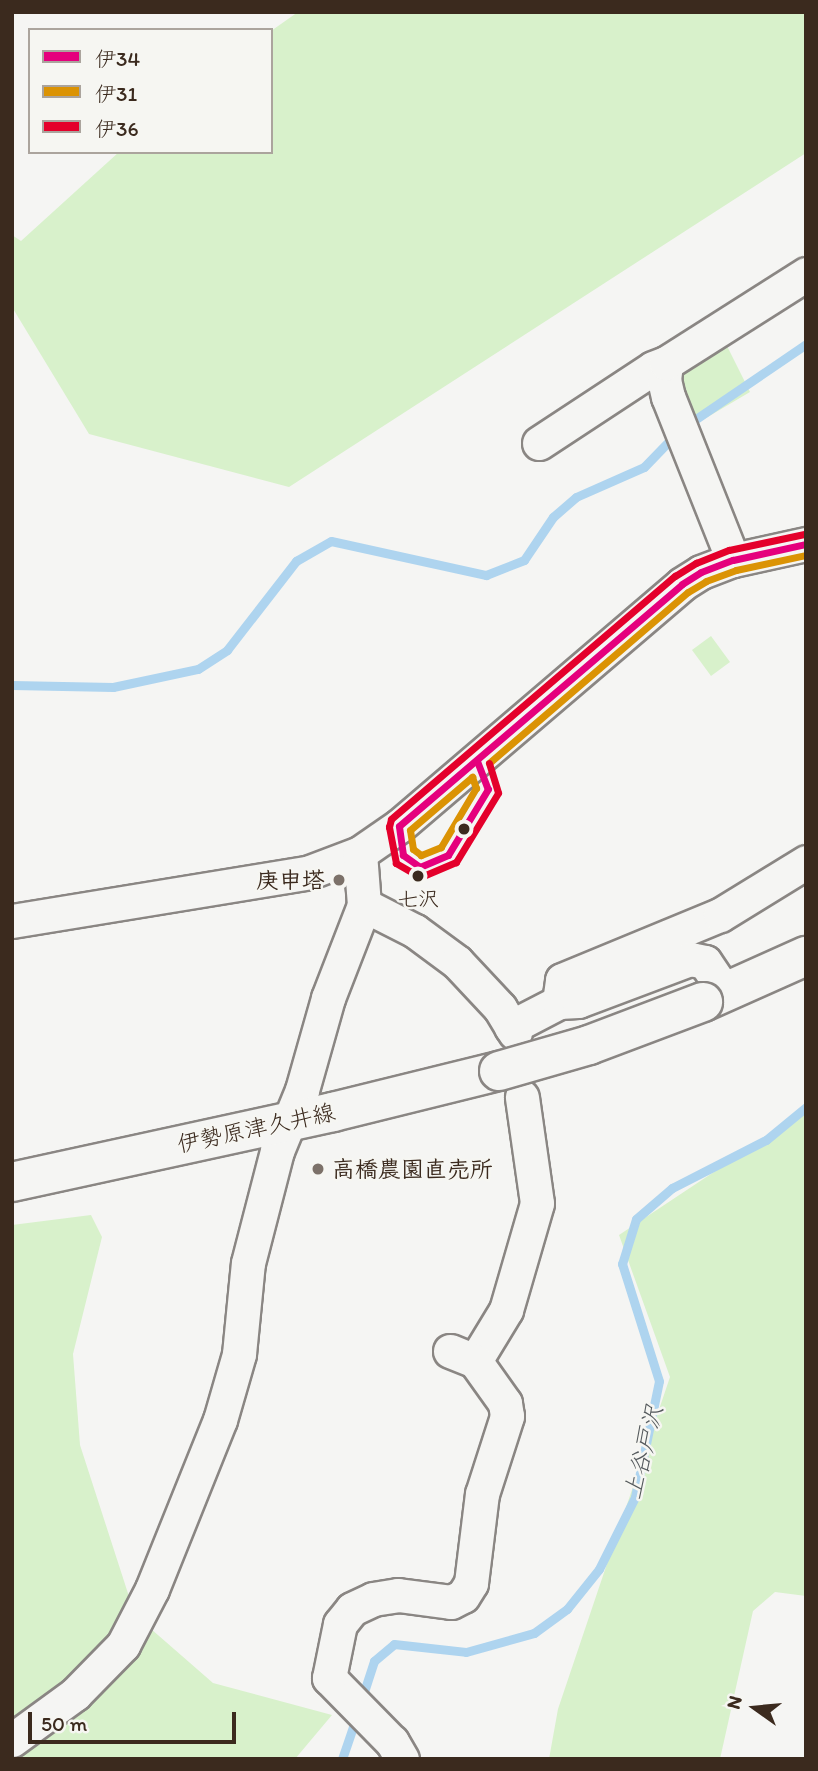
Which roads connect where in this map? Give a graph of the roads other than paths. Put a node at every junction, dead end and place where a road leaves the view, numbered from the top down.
1 (806, 274) edge
2 (666, 363) junction
3 (540, 443) dead end
4 (806, 544) edge
5 (733, 560) junction
6 (359, 853) junction
7 (806, 862) edge
8 (364, 905) junction
9 (12, 921) edge
10 (806, 956) edge
11 (725, 993) junction
12 (559, 1002) junction
13 (511, 1084) junction
14 (291, 1121) junction
15 (12, 1182) edge
16 (75, 1694) junction
17 (12, 1716) edge
18 (12, 1740) edge
19 (402, 1759) edge

1 - 2 street
2 - 3 street
2 - 5 street
4 - 5 street
5 - 6 street
6 - 8 street
6 - 9 street
7 - 12 street
8 - 12 street
8 - 14 street
10 - 11 main road, 伊勢原津久井線
11 - 12 street
11 - 13 main road, 伊勢原津久井線, bridge
13 - 14 main road, 伊勢原津久井線
13 - 19 street
14 - 15 main road, 伊勢原津久井線
14 - 16 street
16 - 17 street
16 - 18 street

